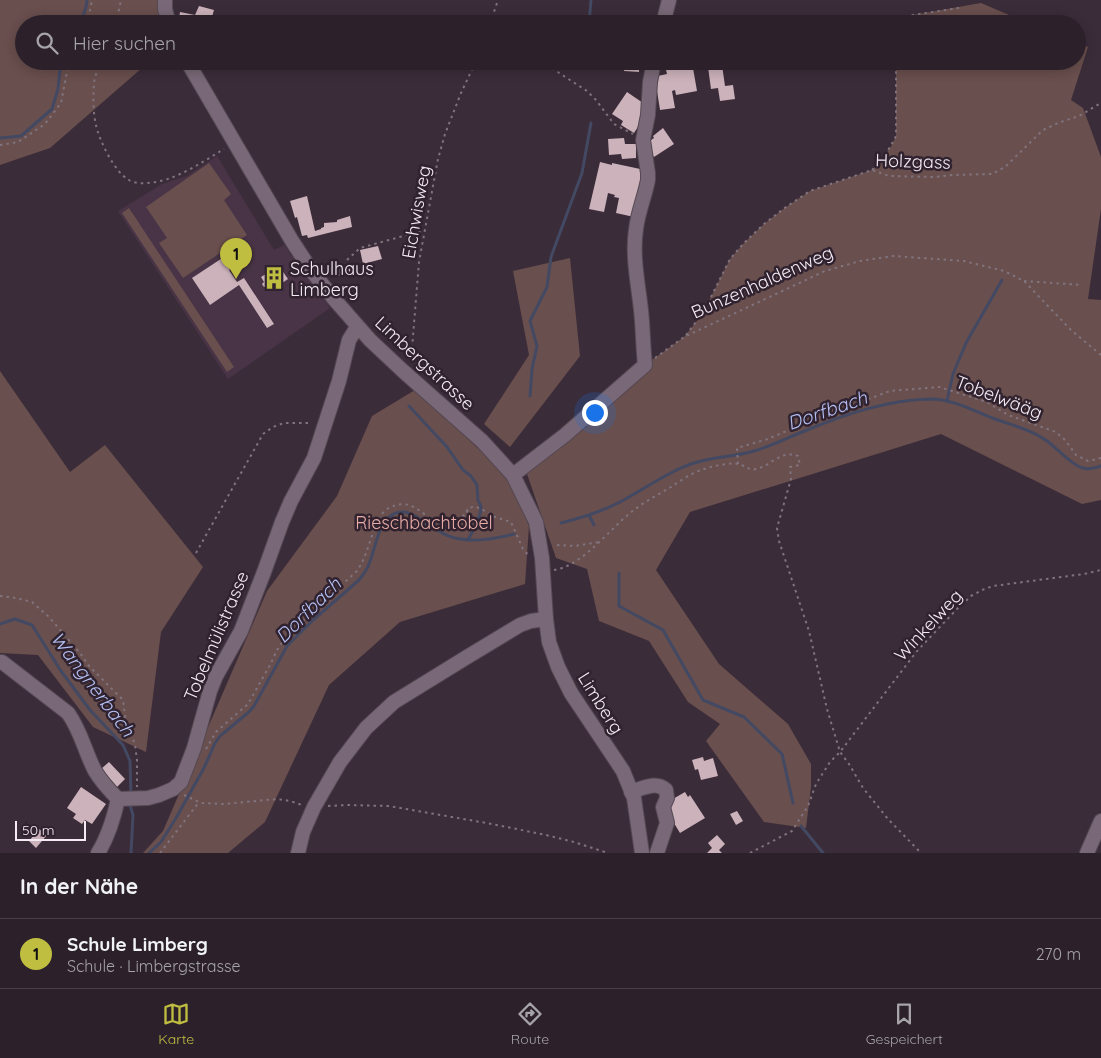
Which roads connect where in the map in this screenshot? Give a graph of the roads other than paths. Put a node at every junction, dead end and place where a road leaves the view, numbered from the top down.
1 (165, 0) edge
2 (668, 0) edge
3 (167, 15) edge
4 (665, 15) edge
5 (192, 70) edge
6 (652, 70) edge
7 (359, 328) junction
8 (513, 475) junction
9 (543, 569) joint
10 (546, 619) junction
11 (0, 662) edge
12 (632, 792) junction
13 (130, 798) junction
14 (1101, 821) edge
15 (98, 853) edge
16 (298, 853) edge
17 (642, 853) edge
18 (657, 853) edge
19 (1087, 853) edge

1 - 3 street
2 - 4 street
5 - 7 street, Limbergstrasse
6 - 8 street
7 - 8 street, Limbergstrasse
7 - 13 street, Tobelmülistrasse
8 - 9 street, Limbergstrasse
9 - 10 street, Limberg
10 - 12 street, Limberg
10 - 16 street
11 - 13 street
12 - 17 street, Limberg
12 - 18 street
13 - 15 street
14 - 19 street

